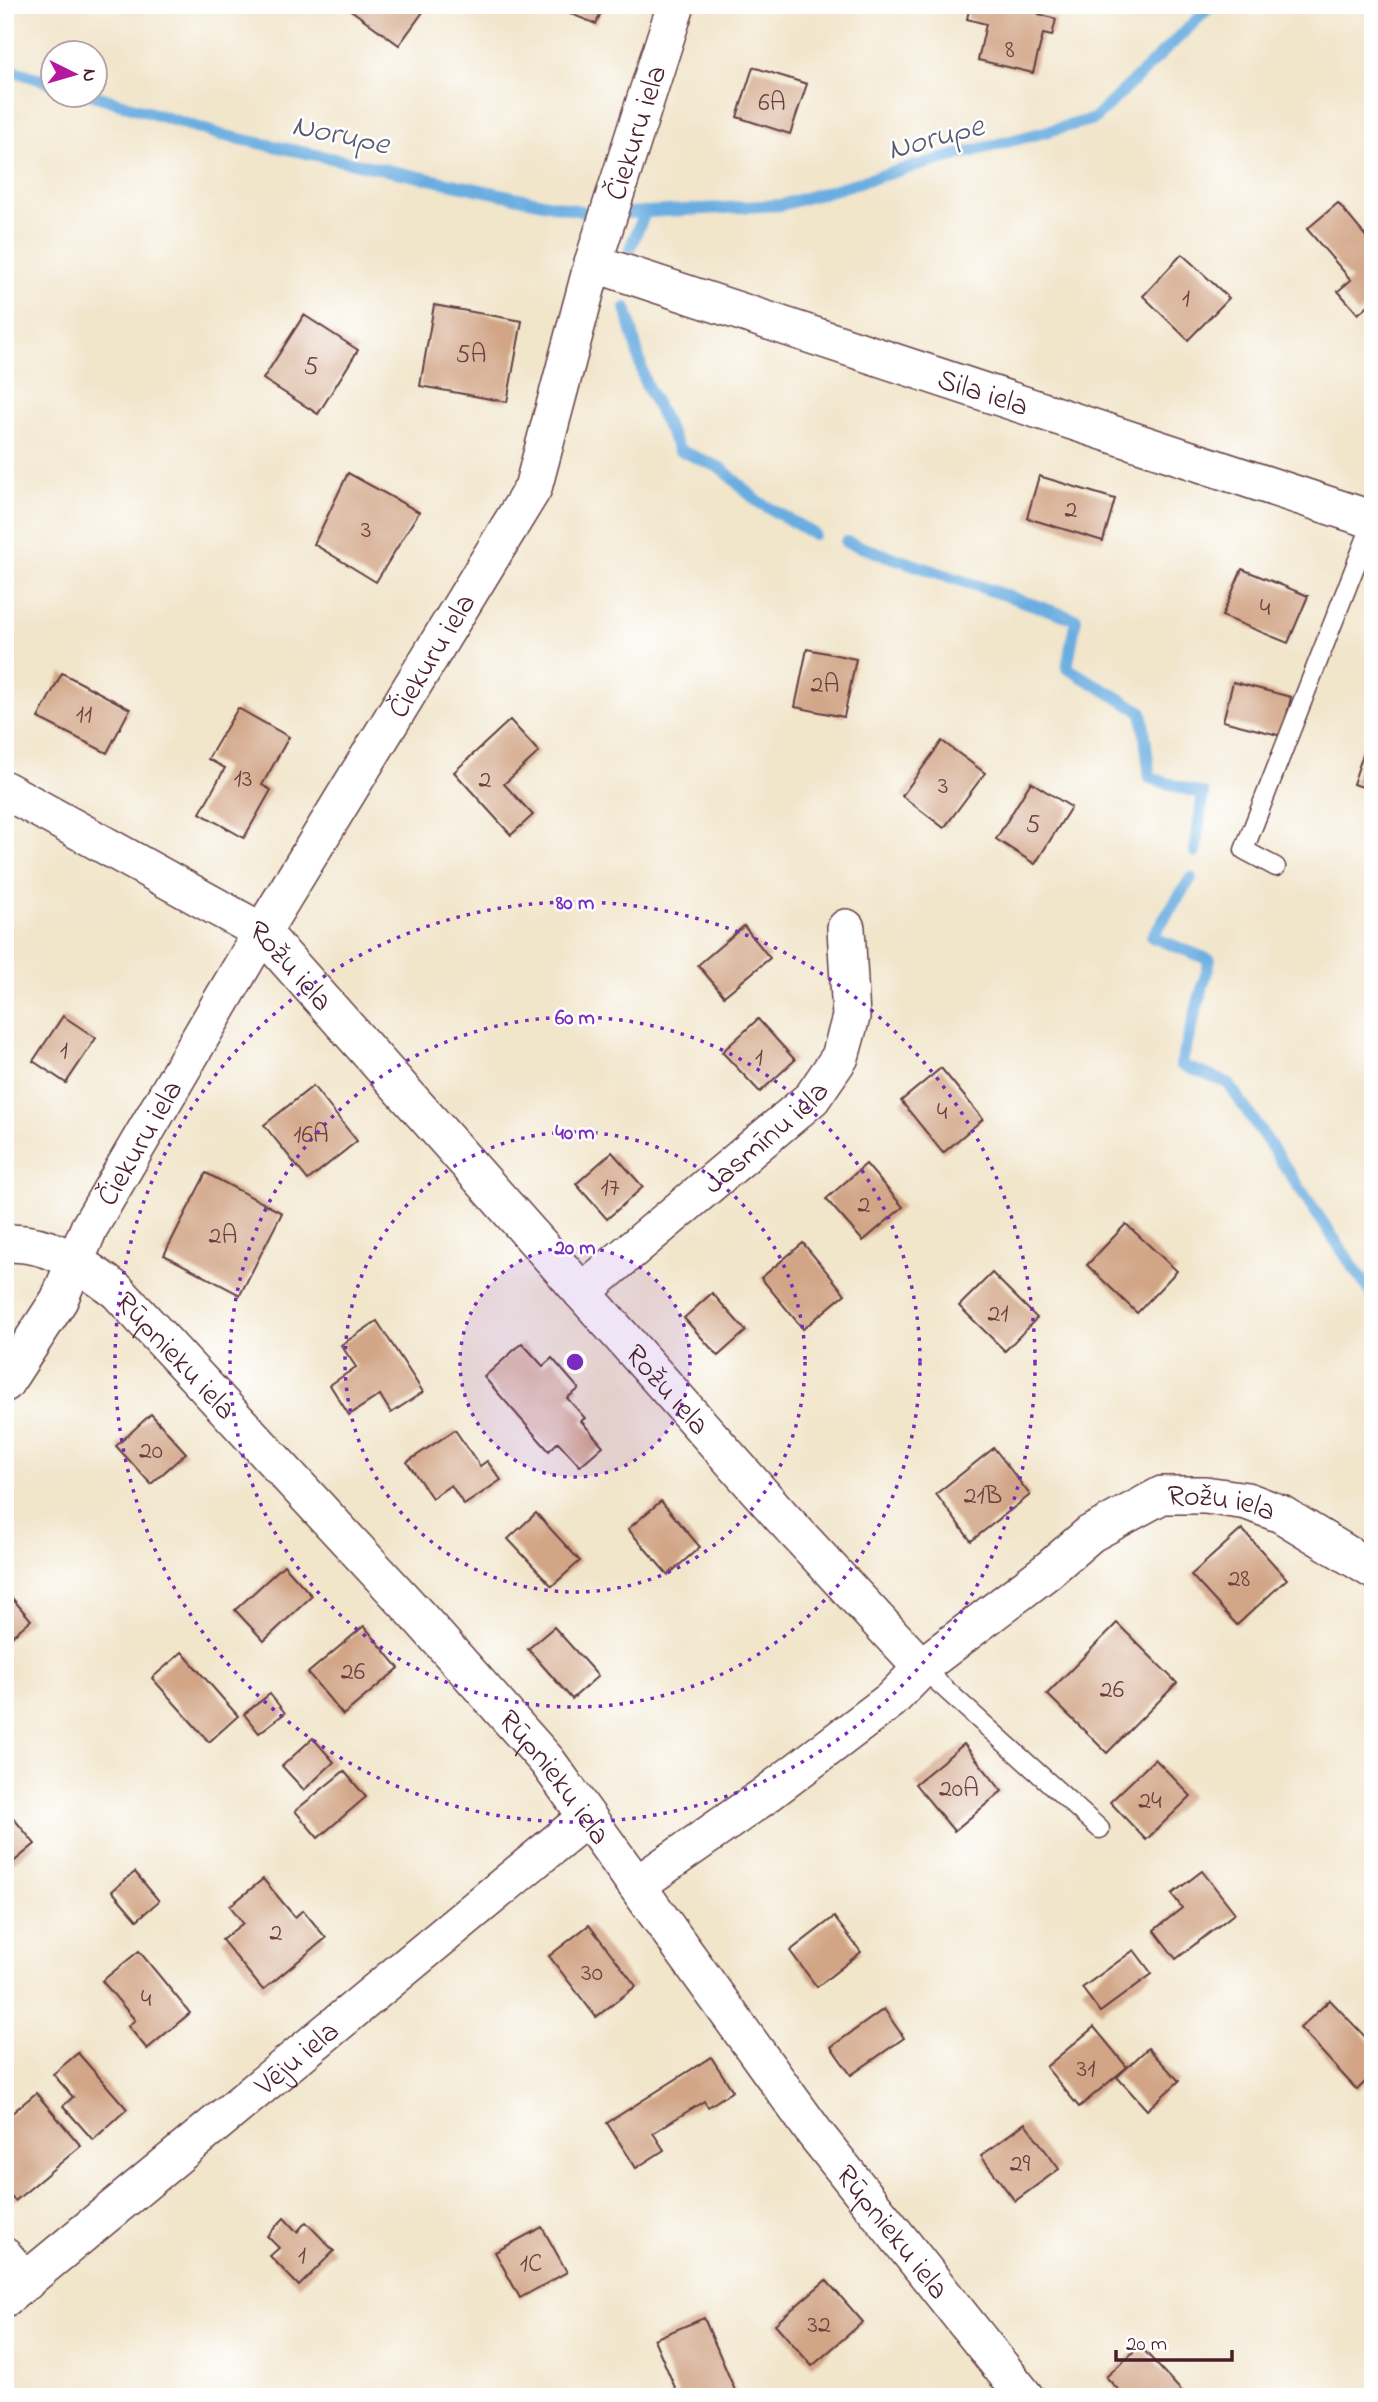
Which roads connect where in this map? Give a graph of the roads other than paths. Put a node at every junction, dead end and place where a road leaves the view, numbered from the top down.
1 (676, 5) edge
2 (593, 263) junction
3 (1373, 520) edge
4 (5, 790) edge
5 (1276, 867) dead end
6 (846, 928) dead end
7 (262, 932) junction
8 (5, 1243) edge
9 (75, 1259) junction
10 (582, 1292) junction
11 (5, 1383) edge
12 (1373, 1570) edge
13 (922, 1668) junction
14 (587, 1817) junction
15 (1100, 1829) dead end
16 (637, 1885) junction
17 (12, 2279) edge
18 (1026, 2397) edge

1 - 2 street, Čiekuru iela
2 - 3 street, Sila iela
2 - 7 street, Čiekuru iela
3 - 5 lane
4 - 7 street, Rožu iela
6 - 10 street, Jasmīnu iela
7 - 9 street, Čiekuru iela
7 - 10 street, Rožu iela
8 - 9 street, Rūpnieku iela
9 - 11 street, Čiekuru iela
9 - 14 street, Rūpnieku iela
10 - 13 street, Rožu iela
12 - 13 street, Rožu iela
13 - 15 lane
13 - 16 street
14 - 16 street, Rūpnieku iela
14 - 17 street, Vēju iela
16 - 18 street, Rūpnieku iela

